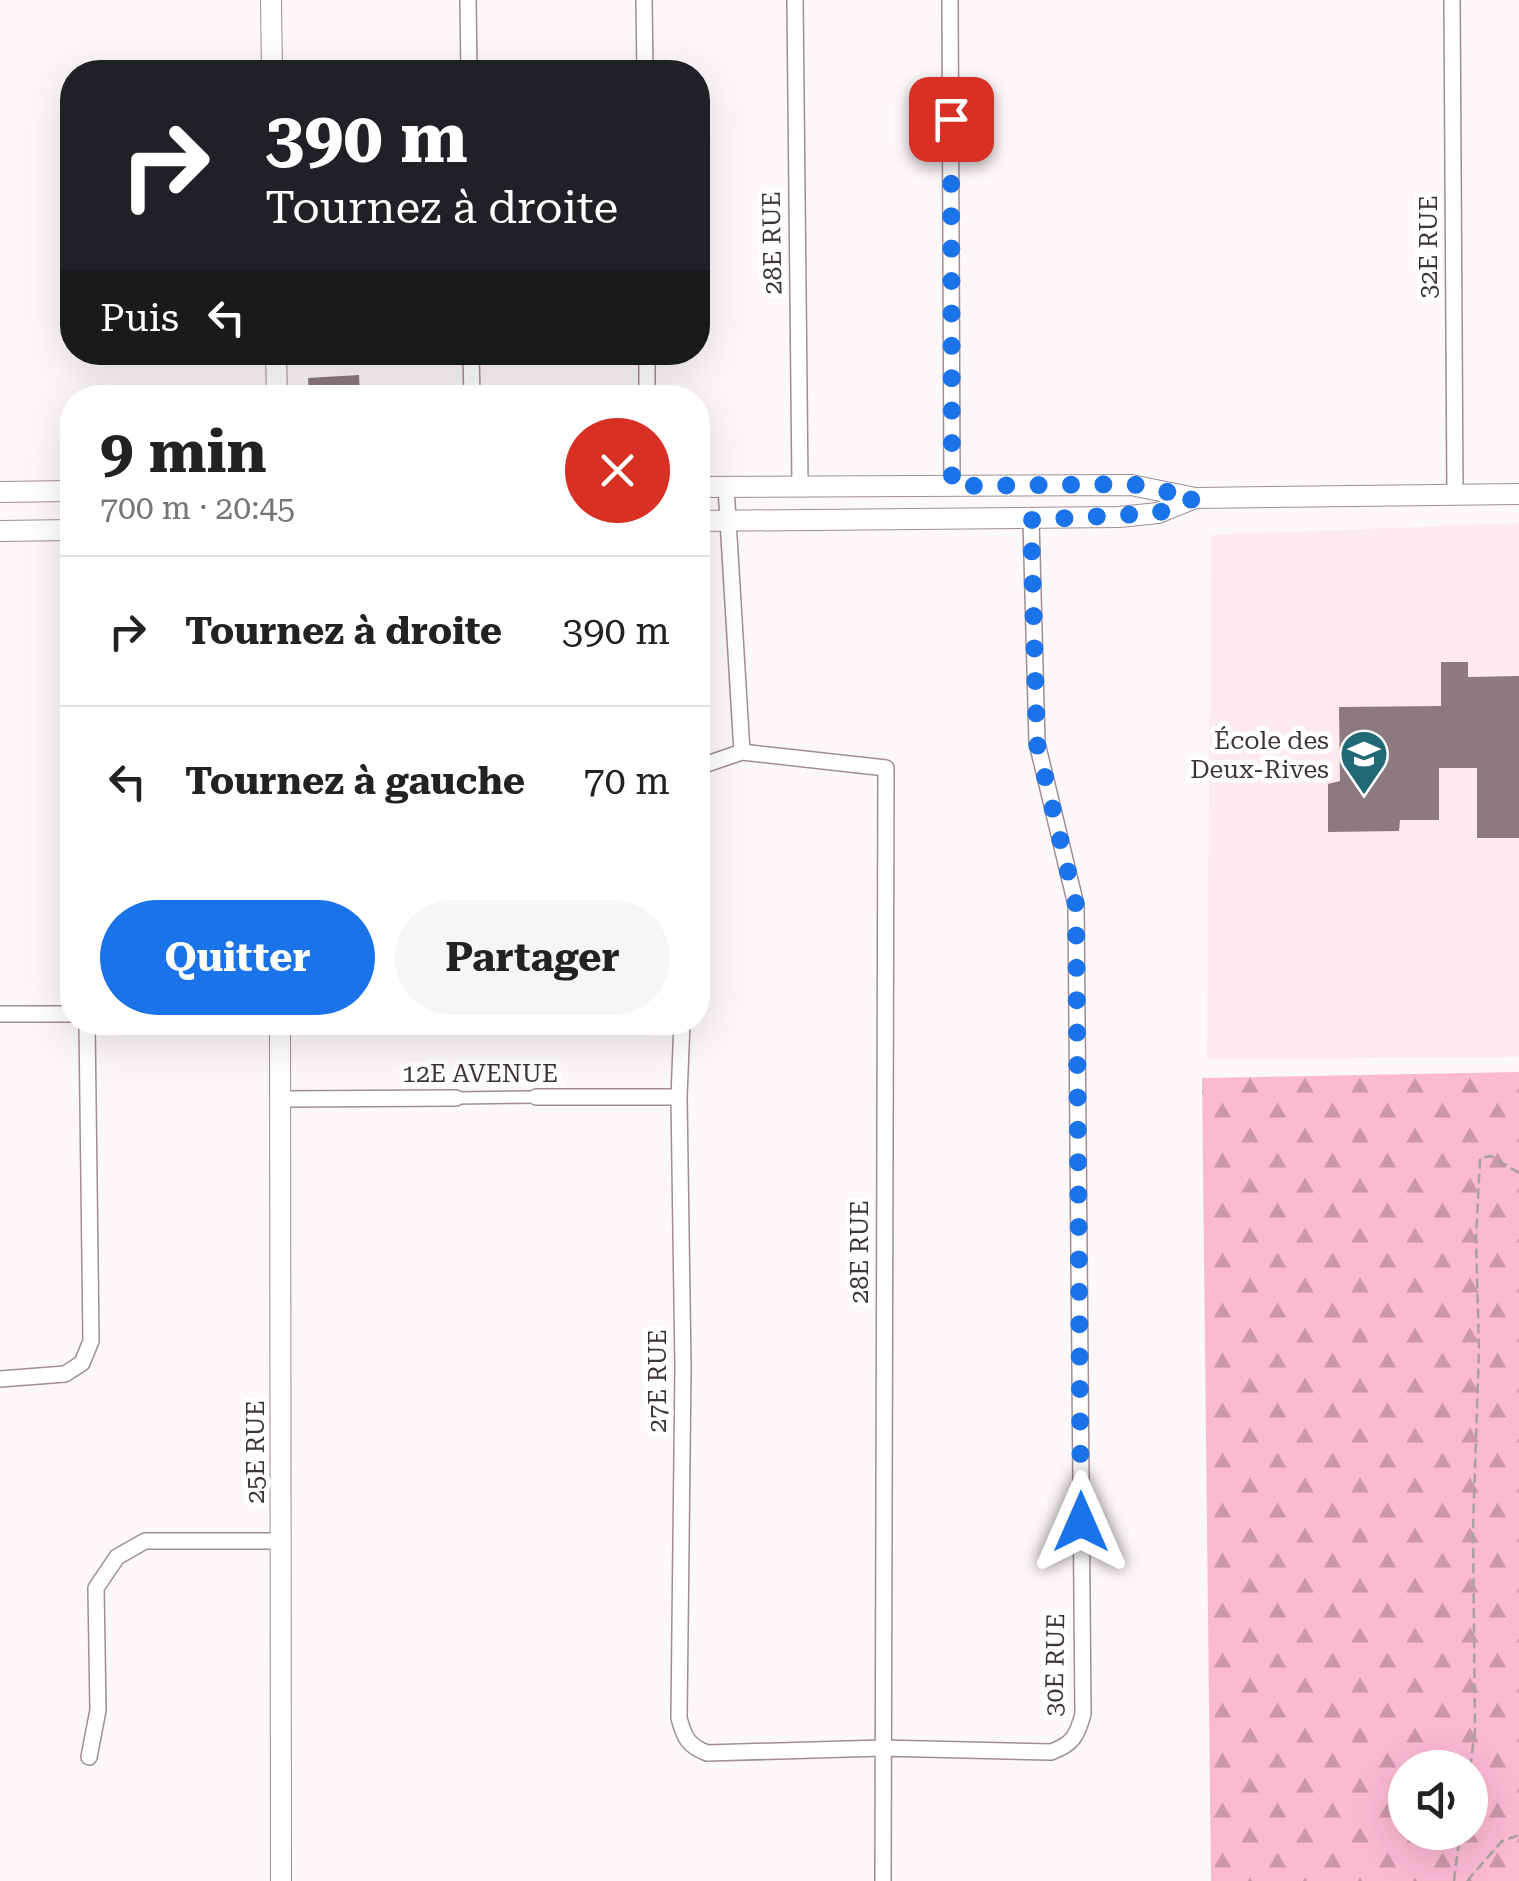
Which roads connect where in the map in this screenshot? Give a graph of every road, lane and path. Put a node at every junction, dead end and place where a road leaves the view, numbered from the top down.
1 (271, 0) edge
2 (468, 0) edge
3 (644, 0) edge
4 (795, 0) edge
5 (950, 0) edge
6 (1452, 0) edge
7 (272, 60) edge
8 (469, 60) edge
9 (644, 60) edge
10 (726, 486) junction
11 (800, 486) junction
12 (952, 486) junction
13 (710, 487) edge
14 (60, 491) edge
15 (0, 492) edge
16 (1455, 494) junction
17 (1519, 494) edge
18 (1195, 498) junction
19 (1031, 520) junction
20 (710, 521) edge
21 (728, 521) junction
22 (60, 530) edge
23 (0, 531) edge
24 (742, 752) junction
25 (710, 762) edge
26 (0, 1014) edge
27 (60, 1014) edge
28 (87, 1035) edge
29 (280, 1035) edge
30 (681, 1035) edge
31 (679, 1096) junction
32 (456, 1098) joint
33 (536, 1098) joint
34 (282, 1099) junction
35 (1519, 1173) edge
36 (0, 1380) edge
37 (279, 1541) junction
38 (882, 1748) junction
39 (1472, 1750) edge
40 (89, 1757) dead end
41 (1519, 1835) edge
42 (1458, 1850) edge
43 (281, 1881) edge
44 (883, 1881) edge
45 (1454, 1881) edge
46 (1467, 1881) edge

1 - 7 street
2 - 8 street
3 - 9 street
4 - 11 street, 28E RUE
5 - 12 street
6 - 16 street, 32E RUE
10 - 11 street
10 - 13 street
10 - 21 street
11 - 12 street
12 - 18 street
14 - 15 street
16 - 17 street
16 - 18 street
18 - 19 street
19 - 21 street
19 - 38 street, 30E RUE
20 - 21 street
21 - 24 street
22 - 23 street
24 - 25 street
24 - 38 street, 28E RUE
26 - 27 street
28 - 36 street
29 - 34 street, 25E RUE
30 - 31 street, 27E RUE
31 - 33 street, 12E AVENUE
31 - 38 street, 27E RUE
32 - 33 street, 12E AVENUE
32 - 34 street, 12E AVENUE
34 - 37 street, 25E RUE
35 - 39 path
37 - 40 street
37 - 43 street, 25E RUE
38 - 44 street, 28E RUE
41 - 46 path
42 - 45 path

